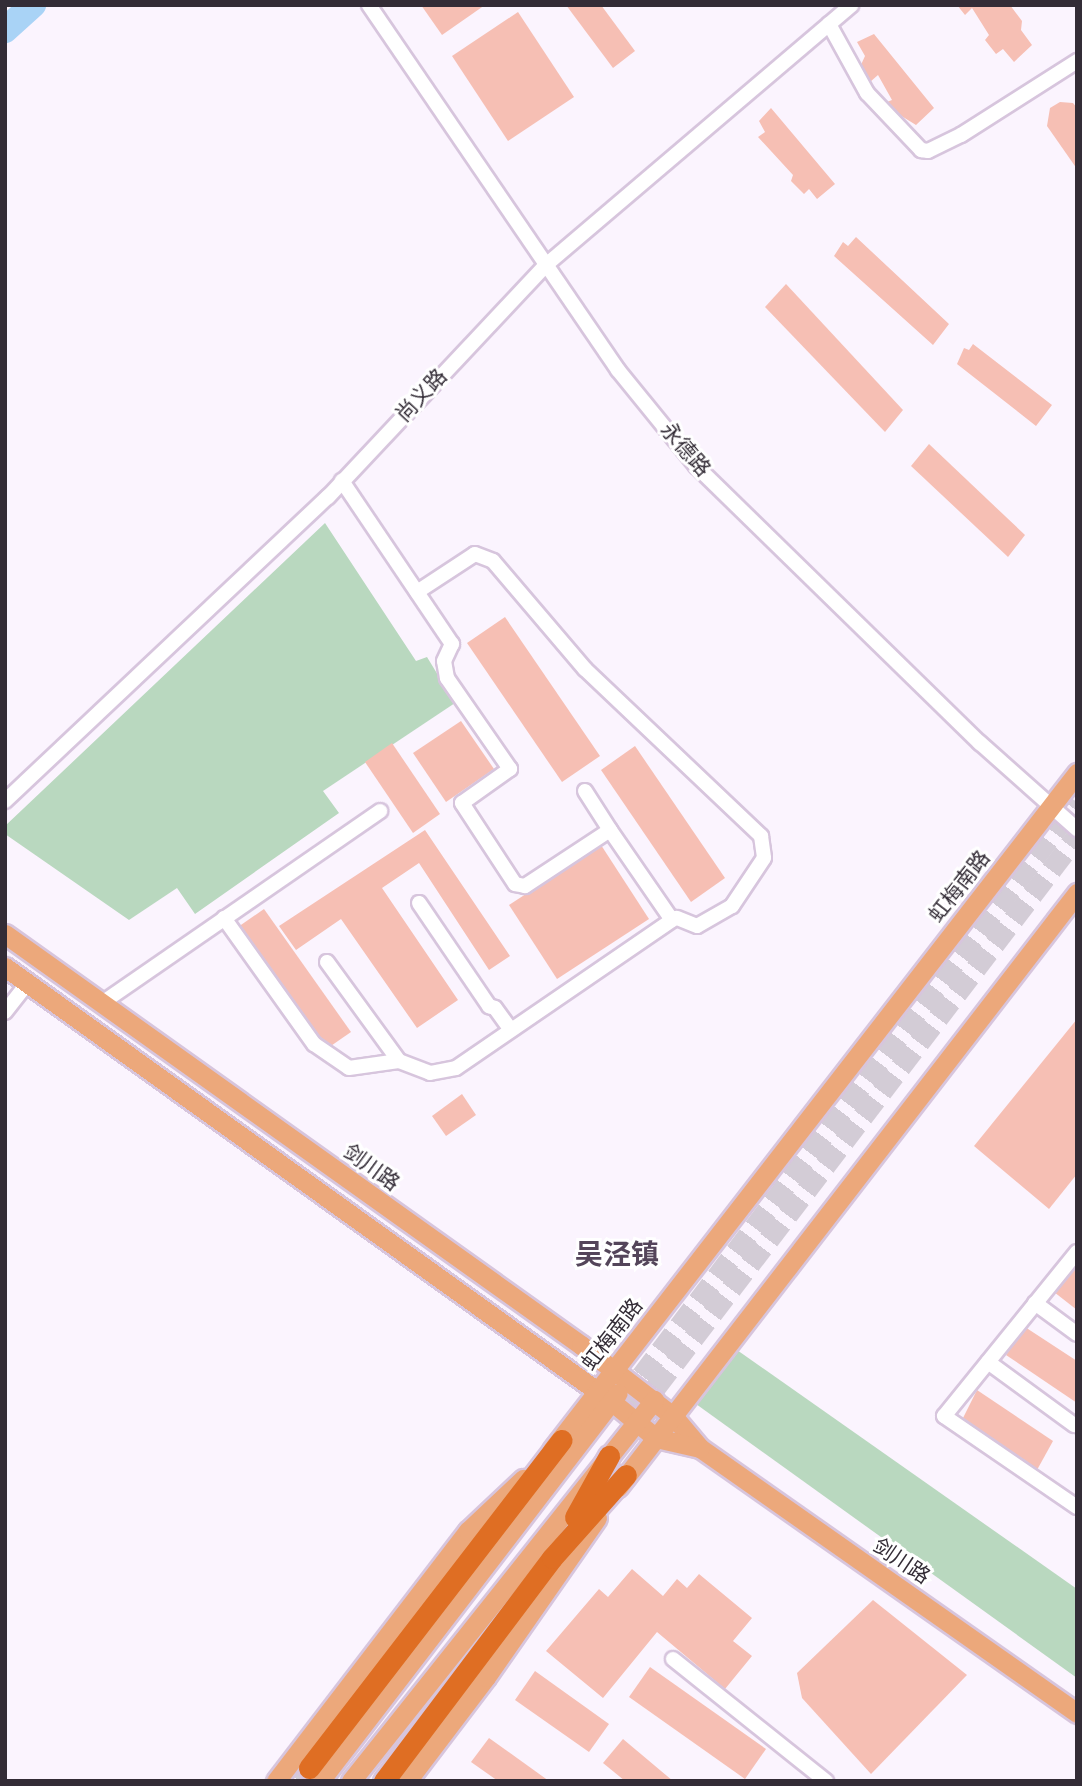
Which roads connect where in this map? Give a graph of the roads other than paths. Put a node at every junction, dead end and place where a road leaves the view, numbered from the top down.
1 (369, 5) edge
2 (851, 5) edge
3 (829, 24) junction
4 (1077, 61) edge
5 (546, 265) junction
6 (342, 481) junction
7 (417, 592) junction
8 (1077, 773) edge
9 (584, 791) dead end
10 (5, 802) edge
11 (1051, 807) junction
12 (380, 811) dead end
13 (1077, 829) edge
14 (610, 830) junction
15 (1077, 893) edge
16 (419, 903) dead end
17 (224, 918) junction
18 (677, 918) dead end
19 (5, 934) edge
20 (327, 961) dead end
21 (5, 967) edge
22 (27, 984) junction
23 (102, 1003) junction
24 (5, 1012) edge
25 (511, 1030) junction
26 (399, 1061) junction
27 (1077, 1252) edge
28 (1035, 1303) junction
29 (1077, 1334) edge
30 (988, 1362) junction
31 (621, 1375) junction
32 (604, 1397) junction
33 (654, 1400) junction
34 (673, 1416) junction
35 (636, 1422) junction
36 (1074, 1425) dead end
37 (656, 1438) junction
38 (562, 1440) junction
39 (700, 1448) junction
40 (609, 1455) junction
41 (626, 1475) junction
42 (1077, 1507) edge
43 (552, 1558) junction
44 (673, 1659) dead end
45 (1077, 1713) edge
46 (315, 1775) edge
47 (275, 1781) edge
48 (351, 1781) edge
49 (384, 1781) edge
50 (407, 1781) edge
51 (826, 1781) edge

1 - 5 street, 永德路
2 - 3 street, 尚义路
3 - 4 street
3 - 5 street, 尚义路
5 - 6 street, 尚义路
5 - 11 street, 永德路
6 - 7 street
6 - 10 street, 尚义路
7 - 14 street
7 - 18 street
8 - 11 main road, 虹梅南路
9 - 14 street
11 - 13 street, 永德路
11 - 31 main road, 虹梅南路
12 - 17 street
14 - 25 street
15 - 34 main road
16 - 25 street
17 - 23 street
17 - 26 street
19 - 23 main road, 剑川路
20 - 26 street
21 - 22 main road, 剑川路
22 - 24 street
22 - 32 main road, 剑川路
23 - 31 main road, 剑川路
25 - 26 street
27 - 28 street
28 - 29 street
28 - 30 street
30 - 36 street
30 - 42 street
31 - 32 main road, 虹梅南路
31 - 33 main road, 剑川路
32 - 35 main road, 剑川路
32 - 38 main road, 虹梅南路
32 - 46 main road, 虹梅南路
33 - 34 main road, 剑川路
33 - 35 main road
34 - 37 main road
34 - 39 main road, 剑川路
35 - 37 main road, 剑川路
35 - 40 main road
37 - 39 main road, 剑川路
37 - 41 main road
38 - 46 highway
38 - 47 main road, 虹梅南路
39 - 45 main road, 剑川路
40 - 43 highway
40 - 48 main road
41 - 43 highway
41 - 50 main road
43 - 49 highway
44 - 51 street

